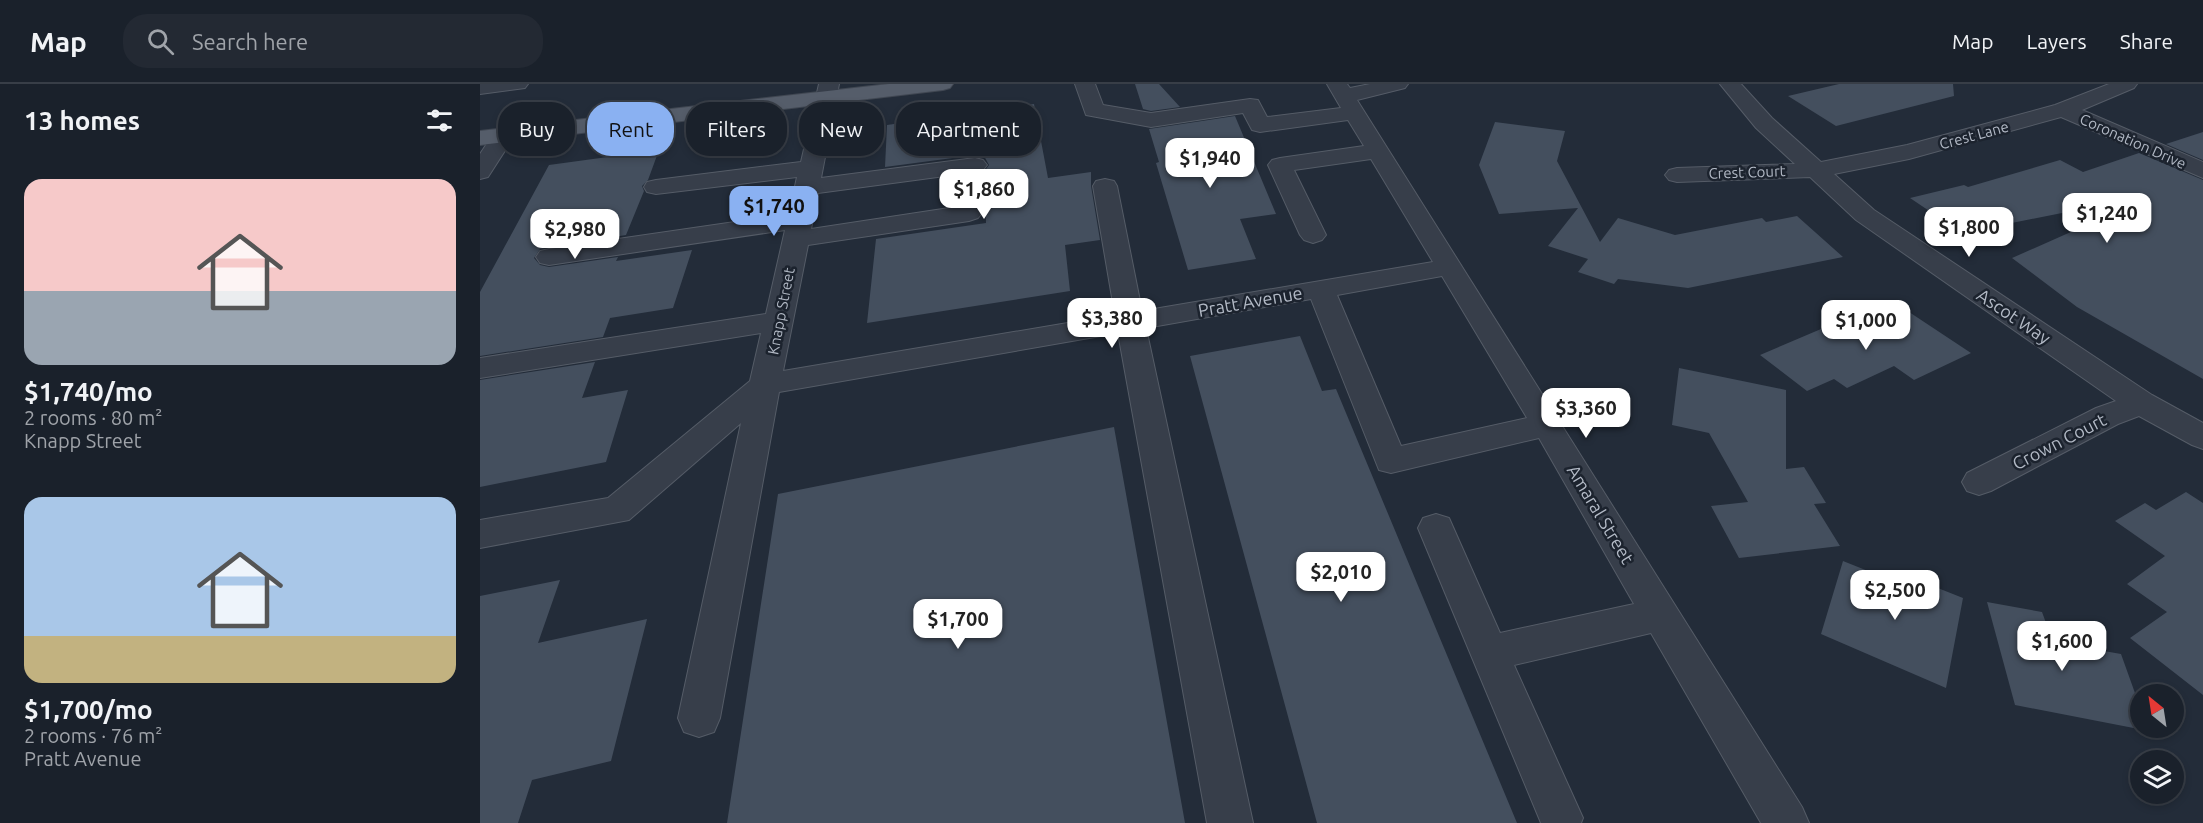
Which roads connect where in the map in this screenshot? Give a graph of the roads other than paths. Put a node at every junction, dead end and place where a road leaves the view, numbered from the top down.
1 (518, 84) edge
2 (943, 84) edge
3 (1085, 84) edge
4 (1398, 84) edge
5 (1730, 84) edge
6 (2127, 84) edge
7 (480, 88) edge
8 (827, 91) edge
9 (1346, 98) edge
10 (2063, 111) junction
11 (575, 125) edge
12 (498, 136) edge
13 (480, 138) edge
14 (498, 144) edge
15 (1378, 151) junction
16 (975, 165) dead end
17 (1816, 170) junction
18 (2203, 171) edge
19 (480, 172) edge
20 (1677, 175) dead end
21 (808, 177) junction
22 (1105, 186) dead end
23 (656, 187) dead end
24 (969, 213) dead end
25 (798, 230) junction
26 (1313, 235) dead end
27 (549, 257) dead end
28 (1450, 267) junction
29 (1321, 289) junction
30 (779, 321) junction
31 (1130, 322) junction
32 (480, 368) edge
33 (767, 384) junction
34 (2141, 403) junction
35 (1547, 425) junction
36 (2203, 437) edge
37 (1979, 482) dead end
38 (1436, 528) dead end
39 (480, 534) edge
40 (1662, 614) junction
41 (1489, 653) junction
42 (699, 718) dead end
43 (1561, 818) dead end
44 (1230, 823) edge
45 (1786, 823) edge

1 - 7 street
2 - 8 main road
3 - 9 street
4 - 9 street
5 - 17 street, Ascot Way
6 - 10 street, Crest Lane
8 - 11 main road
8 - 21 street, Knapp Street
9 - 15 street, Amaral Street
10 - 17 street, Crest Lane
10 - 18 street, Coronation Drive
12 - 13 main road
14 - 19 street
15 - 26 street
15 - 28 street, Amaral Street
16 - 21 street
17 - 20 street, Crest Court
17 - 34 street, Ascot Way
21 - 23 street
21 - 25 street, Knapp Street
22 - 31 street
24 - 25 street
25 - 27 street
25 - 30 street, Knapp Street
28 - 29 street, Pratt Avenue
28 - 35 street, Amaral Street
29 - 31 street, Pratt Avenue
29 - 35 street
30 - 32 street
30 - 33 street, Knapp Street
31 - 33 street, Pratt Avenue
31 - 44 street
33 - 39 street
33 - 42 street, Knapp Street
34 - 36 street, Ascot Way
34 - 37 street, Crown Court
35 - 40 street, Amaral Street
38 - 41 street
40 - 41 street
40 - 45 street, Amaral Street
41 - 43 street

